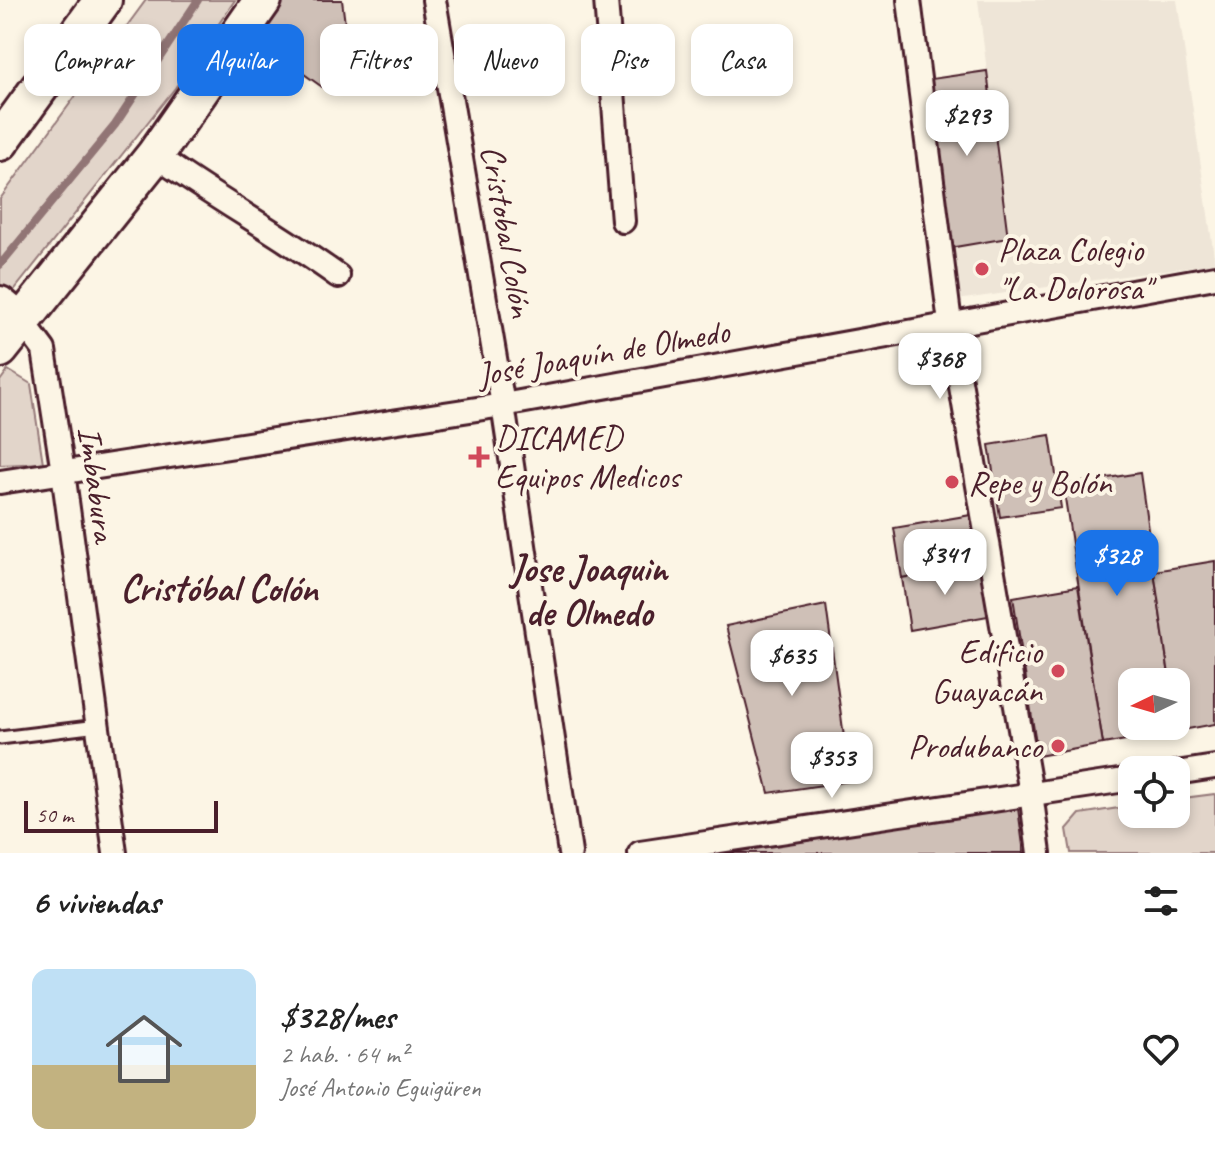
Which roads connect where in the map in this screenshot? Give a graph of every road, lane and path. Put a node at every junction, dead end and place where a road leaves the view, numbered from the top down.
1 (103, 0) edge
2 (263, 0) edge
3 (434, 0) edge
4 (606, 0) edge
5 (909, 0) edge
6 (0, 142) edge
7 (155, 155) junction
8 (623, 221) dead end
9 (338, 276) dead end
10 (1215, 277) edge
11 (11, 312) edge
12 (950, 323) junction
13 (0, 349) edge
14 (503, 405) junction
15 (63, 472) junction
16 (0, 482) edge
17 (98, 726) junction
18 (0, 738) edge
19 (1215, 767) edge
20 (1190, 771) edge
21 (1118, 781) edge
22 (1031, 793) junction
23 (115, 853) edge
24 (570, 853) edge
25 (640, 853) edge
26 (1039, 853) edge

1 - 6 main road
2 - 7 main road
3 - 14 street, Cristobal Colón
4 - 8 street
5 - 12 street
7 - 9 street
7 - 11 main road
10 - 12 street, José Joaquín de Olmedo
11 - 13 main road
11 - 15 street, Imbabura
12 - 14 street, José Joaquín de Olmedo
12 - 22 street
14 - 15 street, José Joaquín de Olmedo
14 - 24 street, Cristobal Colón
15 - 16 street, José Joaquín de Olmedo
15 - 17 street, Imbabura
17 - 18 lane
17 - 23 street, Imbabura
19 - 20 street
21 - 22 street
22 - 25 street
22 - 26 street

